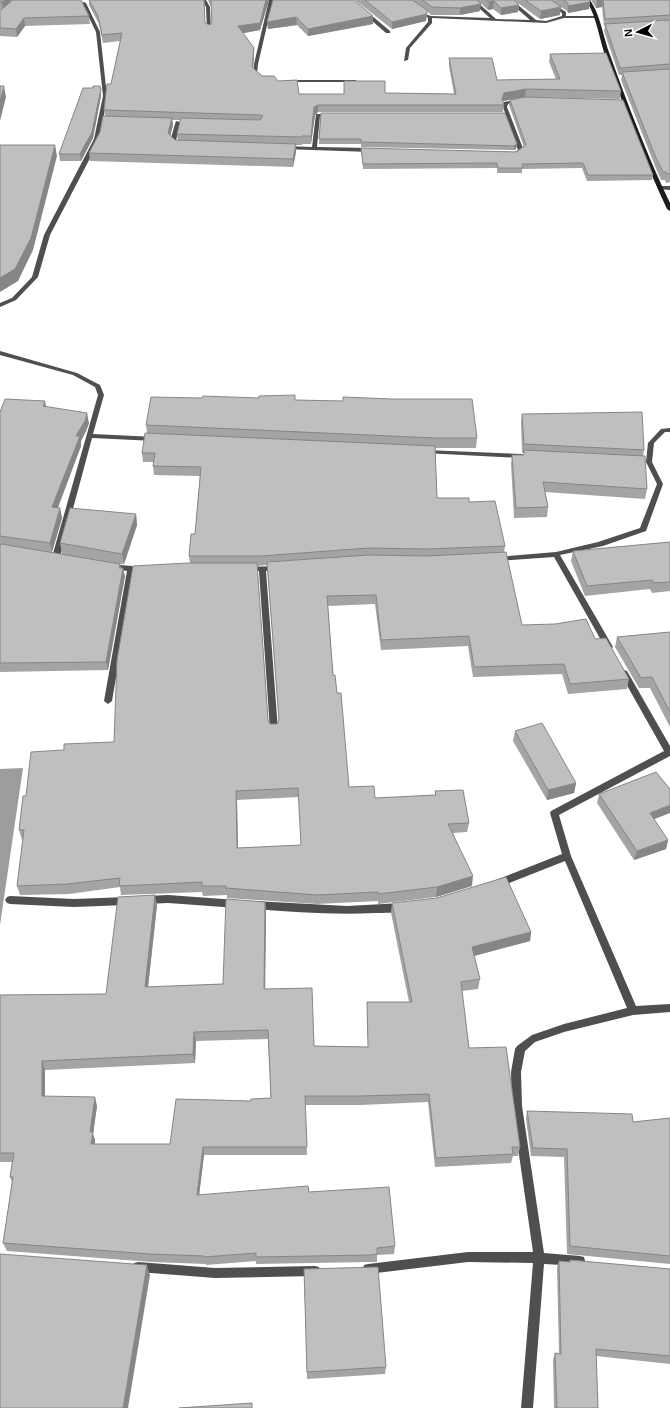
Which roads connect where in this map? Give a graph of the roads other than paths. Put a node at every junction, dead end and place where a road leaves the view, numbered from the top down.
1 (204, 0) edge
2 (271, 0) edge
3 (350, 0) edge
4 (472, 0) edge
5 (509, 0) edge
6 (546, 0) edge
7 (588, 0) edge
8 (92, 2) edge
9 (77, 4) edge
10 (84, 4) junction
11 (420, 10) edge
12 (430, 17) junction
13 (564, 17) junction
14 (595, 17) junction
15 (495, 20) junction
16 (534, 21) junction
17 (598, 29) junction
18 (606, 29) edge
19 (209, 30) edge
20 (388, 32) edge
21 (406, 60) dead end
22 (616, 78) junction
23 (624, 78) edge
24 (269, 81) edge
25 (283, 81) edge
26 (359, 81) edge
27 (525, 99) edge
28 (617, 101) edge
29 (625, 102) junction
30 (334, 115) edge
31 (501, 115) edge
32 (509, 115) junction
33 (101, 120) junction
34 (108, 120) edge
35 (170, 122) edge
36 (178, 122) junction
37 (186, 122) edge
38 (183, 145) edge
39 (276, 148) edge
40 (314, 149) junction
41 (377, 150) edge
42 (509, 154) edge
43 (660, 188) junction
44 (670, 188) edge
45 (670, 209) edge
46 (0, 305) edge
47 (0, 353) edge
48 (670, 430) edge
49 (90, 436) junction
50 (162, 439) edge
51 (418, 451) edge
52 (526, 456) edge
53 (556, 554) junction
54 (56, 557) edge
55 (493, 560) edge
56 (101, 564) edge
57 (285, 567) edge
58 (154, 568) edge
59 (131, 569) junction
60 (238, 569) edge
61 (262, 569) junction
62 (108, 701) dead end
63 (274, 730) edge
64 (669, 752) edge
65 (567, 856) junction
66 (493, 885) edge
67 (10, 900) dead end
68 (413, 905) edge
69 (670, 1008) edge
70 (633, 1010) junction
71 (539, 1258) junction
72 (593, 1263) edge
73 (127, 1267) edge
74 (323, 1270) edge
75 (354, 1270) edge
76 (527, 1408) edge

1 - 19 street
2 - 24 street
3 - 20 street
4 - 15 street
5 - 16 street
6 - 13 street
7 - 14 street
8 - 10 street
9 - 10 street
10 - 33 street
11 - 12 street
12 - 15 street
12 - 21 street
13 - 14 street
13 - 16 street
14 - 17 street
15 - 16 street
17 - 18 street
17 - 22 street
22 - 23 street
22 - 29 street
25 - 26 street
27 - 32 street
28 - 29 street
29 - 43 street
30 - 40 street
31 - 32 street
32 - 42 street
33 - 34 street
33 - 46 street
35 - 36 street
36 - 37 street
36 - 38 street
39 - 40 street
40 - 41 street
43 - 44 street
43 - 45 street
47 - 49 street
48 - 53 street
49 - 50 street
49 - 54 street
51 - 52 street
53 - 55 street
53 - 64 street
56 - 59 street
57 - 61 street
58 - 59 street
59 - 62 street
60 - 61 street
61 - 63 street
64 - 65 street
65 - 66 street
65 - 70 street
67 - 68 street
69 - 70 street
70 - 71 street
71 - 72 street
71 - 75 street
71 - 76 street
73 - 74 street

